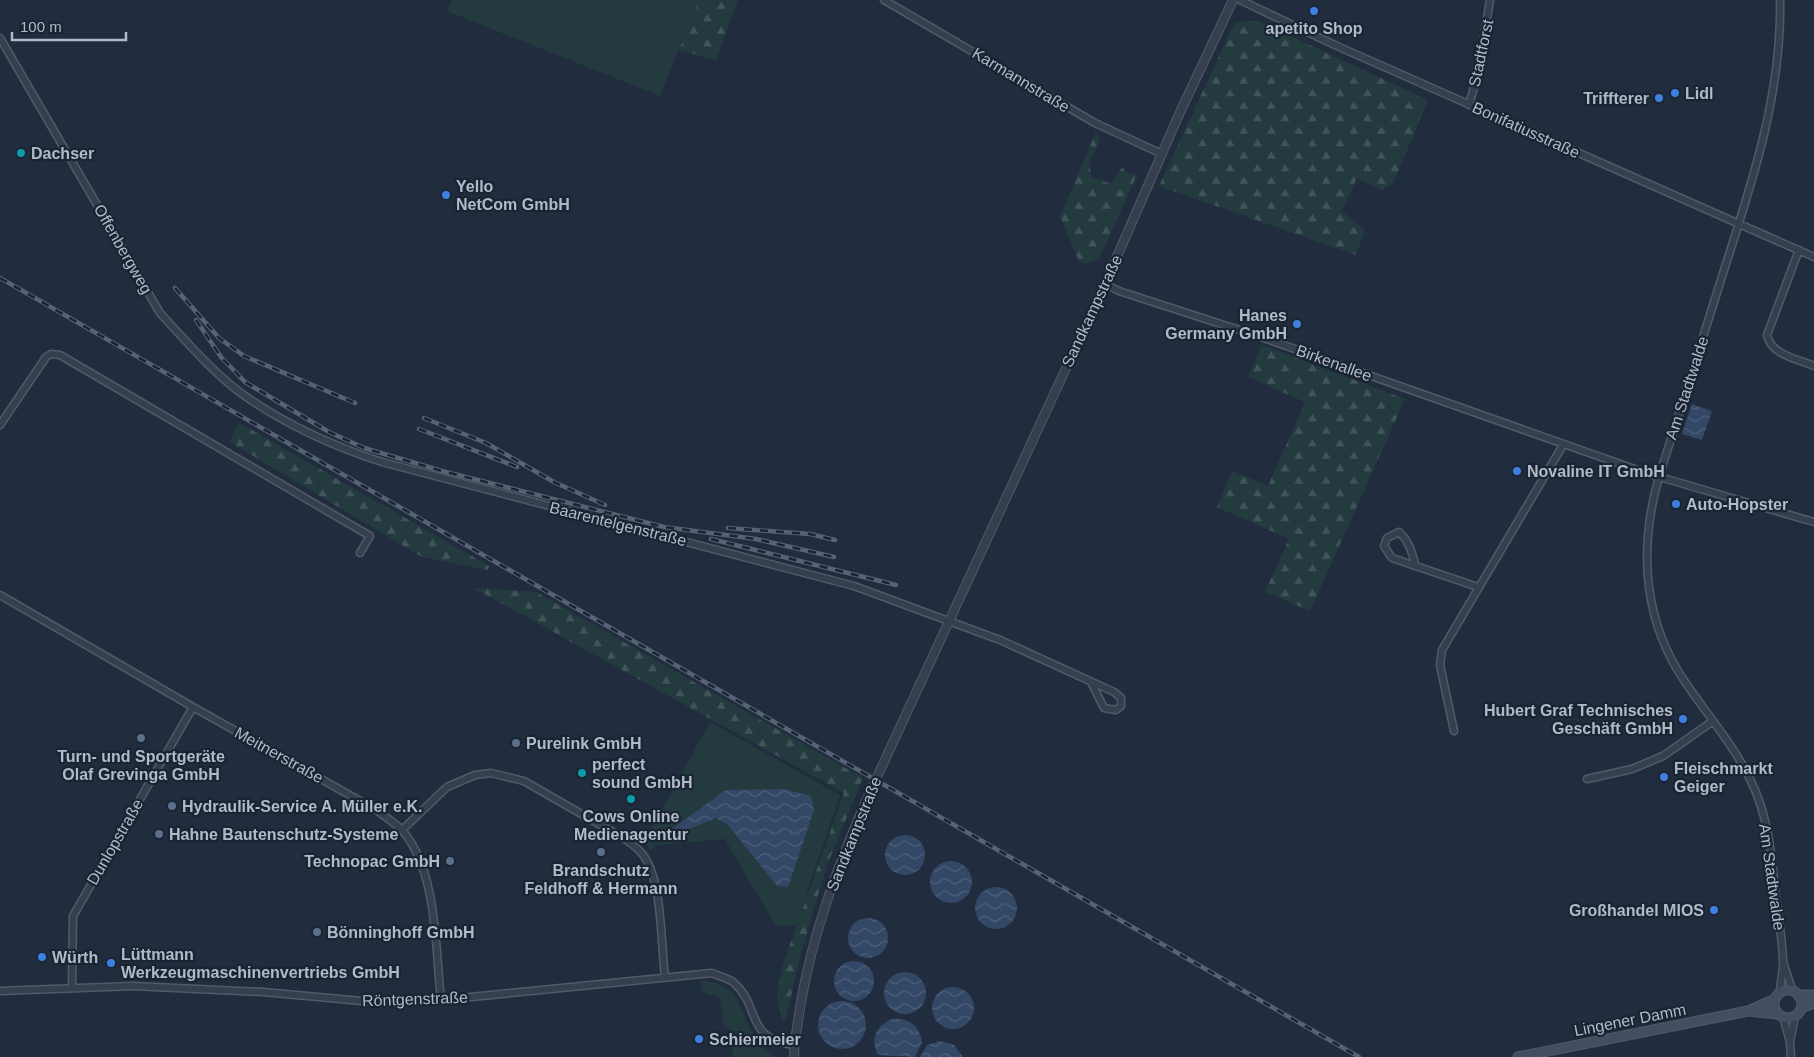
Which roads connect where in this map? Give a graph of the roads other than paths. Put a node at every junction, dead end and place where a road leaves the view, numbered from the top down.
1 (884, 0) edge
2 (1233, 0) edge
3 (1240, 0) edge
4 (1490, 0) edge
5 (1780, 0) edge
6 (0, 38) edge
7 (1469, 105) junction
8 (1162, 154) junction
9 (1739, 224) junction
10 (1799, 250) junction
11 (1814, 257) edge
12 (1105, 284) junction
13 (1814, 366) edge
14 (290, 423) joint
15 (0, 425) edge
16 (1563, 445) junction
17 (1659, 477) junction
18 (1814, 522) edge
19 (360, 553) dead end
20 (1415, 566) junction
21 (1478, 587) junction
22 (0, 595) edge
23 (948, 621) junction
24 (1092, 684) junction
25 (193, 707) junction
26 (1713, 721) junction
27 (1454, 732) dead end
28 (1587, 779) dead end
29 (402, 830) junction
30 (1783, 962) junction
31 (665, 977) junction
32 (72, 987) junction
33 (0, 991) edge
34 (1796, 993) junction
35 (1814, 995) edge
36 (1778, 996) junction
37 (441, 1000) junction
38 (1814, 1003) edge
39 (1801, 1008) junction
40 (1748, 1011) junction
41 (1780, 1016) junction
42 (1795, 1016) junction
43 (1790, 1042) junction
44 (794, 1045) junction
45 (794, 1057) edge
46 (1518, 1057) edge
47 (1791, 1057) edge

1 - 8 street, Karmannstraße
2 - 8 street, Sandkampstraße
3 - 7 street, Bonifatiusstraße
4 - 7 street, Stadtforst
5 - 9 street, Am Stadtwalde
6 - 14 street, Offenbergweg
7 - 9 street, Bonifatiusstraße
8 - 12 street, Sandkampstraße
9 - 10 street, Bonifatiusstraße
9 - 17 street, Am Stadtwalde
10 - 11 street, Bonifatiusstraße
10 - 13 street
12 - 16 street, Birkenallee
12 - 23 street, Sandkampstraße
14 - 23 street, Baarentelgenstraße
15 - 19 street
16 - 17 street, Birkenallee
16 - 21 street
17 - 18 street, Birkenallee
17 - 26 street, Am Stadtwalde
20 - 20 street
20 - 21 street
21 - 27 street
22 - 25 street, Meitnerstraße
23 - 24 street
23 - 44 street, Sandkampstraße, bridge
24 - 24 street
25 - 29 street, Meitnerstraße
25 - 32 street, Dunlopstraße
26 - 28 street
26 - 30 street, Am Stadtwalde
29 - 31 street
29 - 37 street, Meitnerstraße
30 - 34 street, Am Stadtwalde
30 - 36 street, Am Stadtwalde
31 - 37 street, Röntgenstraße
31 - 44 street, Röntgenstraße
32 - 33 street, Röntgenstraße
32 - 37 street, Röntgenstraße
34 - 35 main road
34 - 36 main road
34 - 39 main road
36 - 40 main road, Lingener Damm
36 - 41 main road
38 - 39 main road
39 - 42 main road
40 - 41 main road, Lingener Damm
40 - 46 main road, Lingener Damm
41 - 42 main road
41 - 43 street
42 - 43 street
43 - 47 street
44 - 45 street, Sandkampstraße

